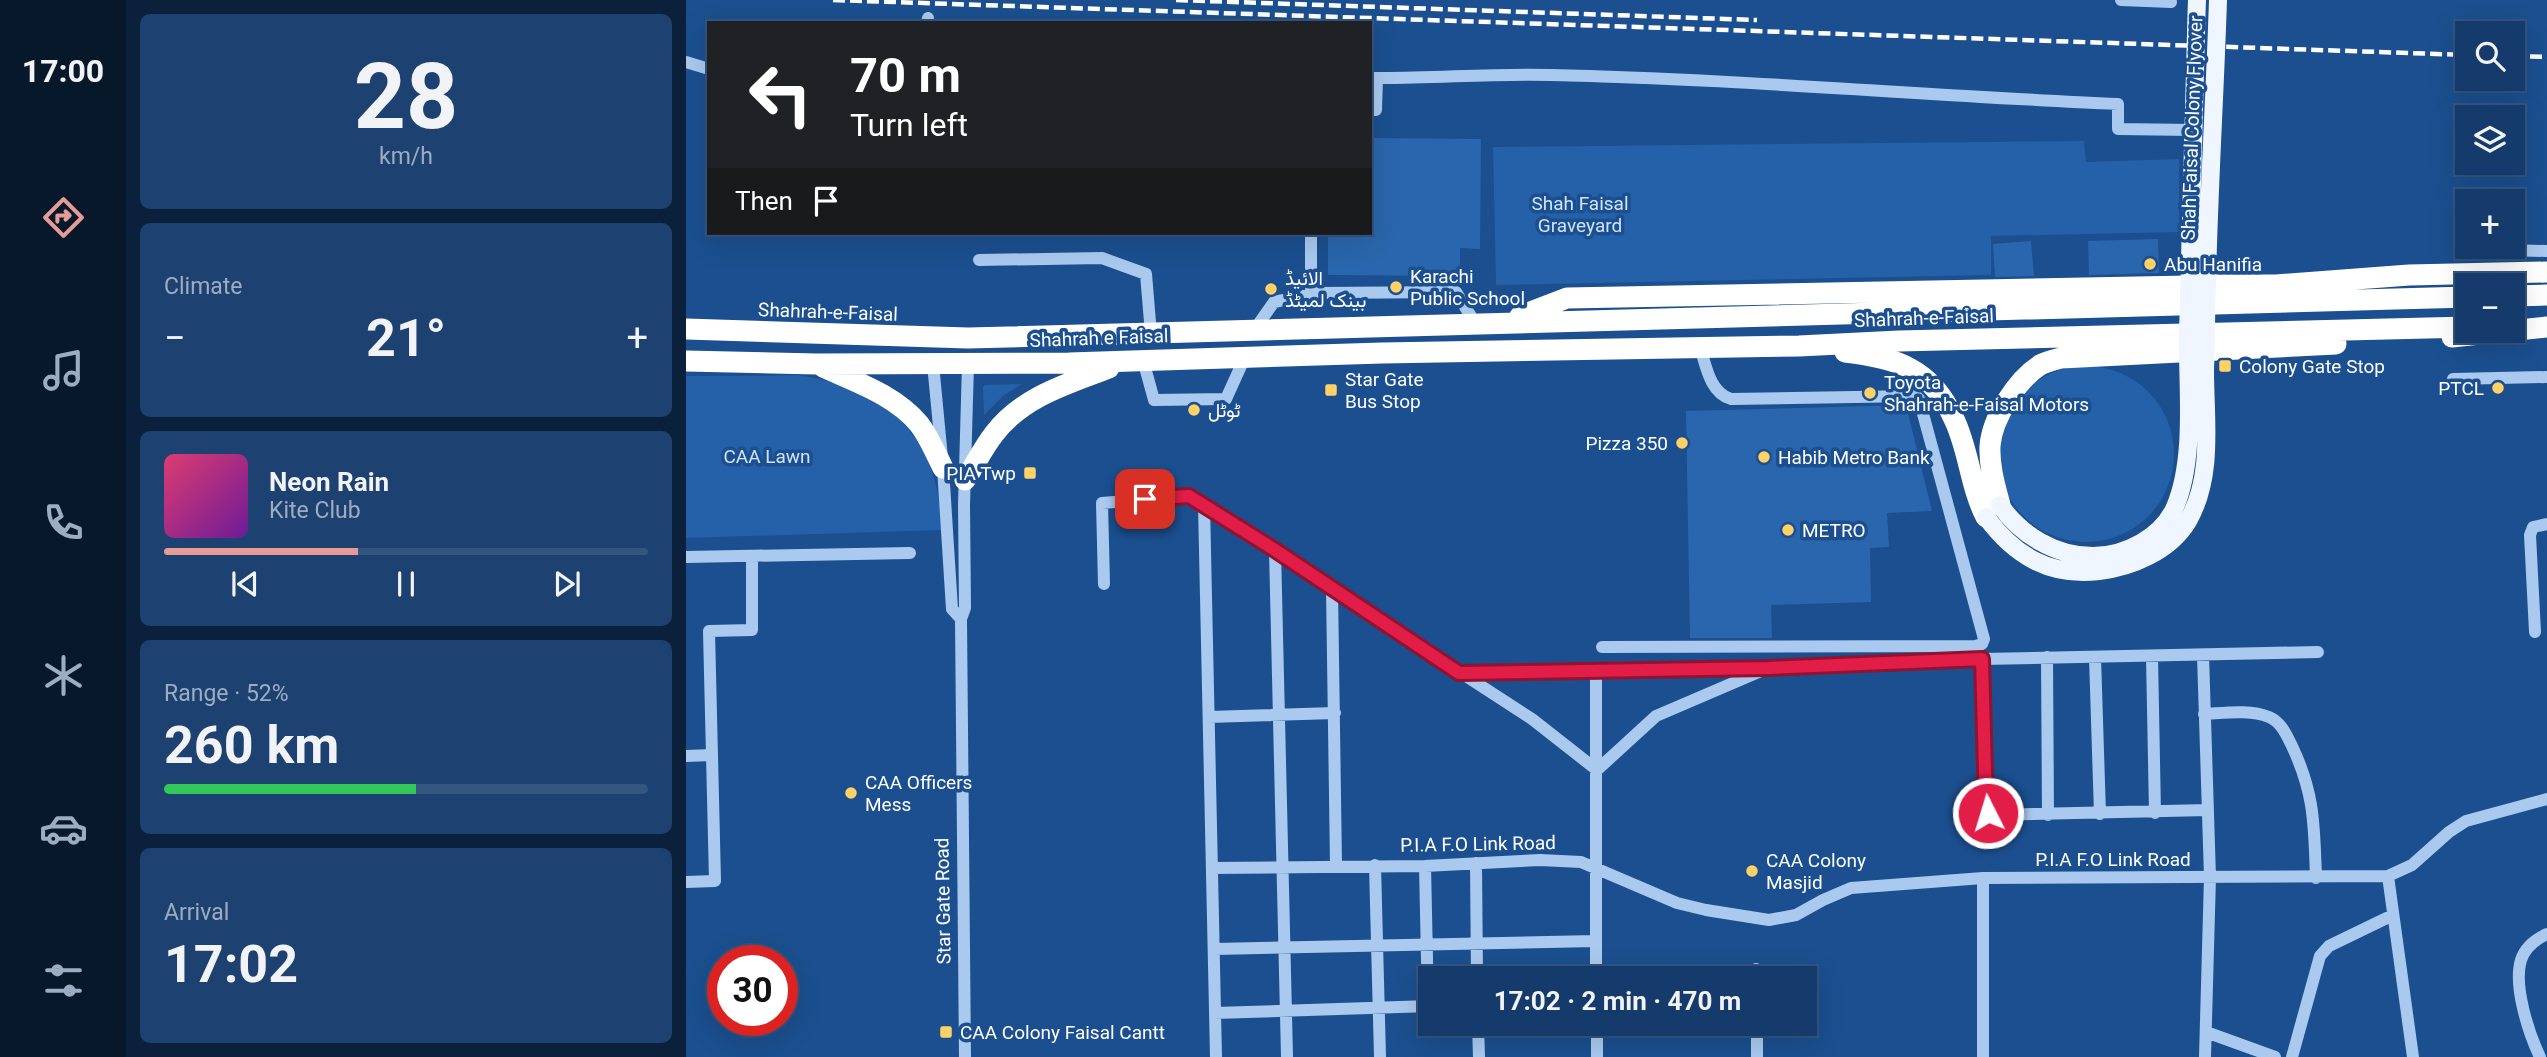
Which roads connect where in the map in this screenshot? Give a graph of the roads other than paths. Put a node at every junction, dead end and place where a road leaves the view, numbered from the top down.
1 (2121, 0) edge
2 (2143, 0) edge
3 (2197, 0) edge
4 (2218, 0) edge
5 (2171, 2) dead end
6 (686, 62) edge
7 (707, 68) edge
8 (1373, 78) edge
9 (1372, 110) edge
10 (2193, 130) junction
11 (1311, 235) edge
12 (2525, 250) edge
13 (2547, 251) edge
14 (979, 260) dead end
15 (2547, 272) edge
16 (2198, 286) junction
17 (1311, 295) junction
18 (2547, 295) edge
19 (2525, 296) edge
20 (2455, 297) edge
21 (1505, 322) junction
22 (1475, 323) junction
23 (2525, 326) edge
24 (2547, 326) edge
25 (2455, 327) edge
26 (686, 329) edge
27 (1255, 329) junction
28 (1151, 334) junction
29 (968, 338) joint
30 (1799, 346) junction
31 (1700, 347) junction
32 (1382, 353) joint
33 (1245, 357) junction
34 (1135, 360) junction
35 (686, 361) edge
36 (933, 364) junction
37 (968, 364) junction
38 (817, 365) junction
39 (2547, 377) edge
40 (2453, 379) dead end
41 (943, 468) junction
42 (965, 480) junction
43 (1204, 505) junction
44 (1993, 511) junction
45 (2547, 524) edge
46 (1275, 550) junction
47 (910, 553) dead end
48 (752, 556) junction
49 (686, 557) edge
50 (1104, 584) dead end
51 (1332, 588) junction
52 (961, 619) junction
53 (2535, 632) dead end
54 (1602, 647) dead end
55 (2318, 652) dead end
56 (2203, 654) junction
57 (2152, 656) junction
58 (2047, 657) junction
59 (2095, 657) junction
60 (1982, 659) junction
61 (1768, 668) junction
62 (1596, 670) junction
63 (1459, 673) junction
64 (1335, 713) junction
65 (2204, 714) junction
66 (1279, 715) junction
67 (1209, 717) junction
68 (712, 755) junction
69 (686, 756) edge
70 (1597, 770) junction
71 (2547, 799) edge
72 (2208, 810) junction
73 (2155, 813) junction
74 (2100, 814) junction
75 (2048, 815) junction
76 (1476, 863) junction
77 (1336, 865) junction
78 (1375, 865) junction
79 (1284, 866) junction
80 (1425, 866) junction
81 (1212, 868) junction
82 (1597, 871) junction
83 (2388, 876) junction
84 (2210, 877) junction
85 (1983, 878) junction
86 (2316, 878) junction
87 (686, 882) edge
88 (2393, 915) junction
89 (2547, 933) edge
90 (1595, 941) junction
91 (1477, 943) junction
92 (1426, 944) junction
93 (1376, 946) junction
94 (1284, 947) junction
95 (1214, 949) junction
96 (1427, 966) edge
97 (1478, 966) edge
98 (1596, 966) edge
99 (1418, 1006) edge
100 (1378, 1008) junction
101 (1286, 1011) junction
102 (1215, 1013) junction
103 (2206, 1032) junction
104 (1478, 1036) edge
105 (1597, 1036) edge
106 (1757, 1036) edge
107 (965, 1057) edge
108 (1216, 1057) edge
109 (1287, 1057) edge
110 (1380, 1057) edge
111 (1479, 1057) edge
112 (1597, 1057) edge
113 (1757, 1057) edge
114 (1983, 1057) edge
115 (2205, 1057) edge
116 (2275, 1057) edge
117 (2292, 1057) edge
118 (2413, 1057) edge
119 (2540, 1057) edge

1 - 2 street
2 - 5 street
3 - 10 main road, Shah Faisal Colony Flyover, bridge
4 - 16 main road, Shah Faisal Colony Flyover, bridge
6 - 7 street
8 - 9 street
8 - 10 street
10 - 16 main road, Shah Faisal Colony Flyover, bridge
11 - 17 street
12 - 13 street
14 - 28 street
15 - 16 highway
16 - 21 highway
16 - 44 main road, Shah Faisal Colony Flyover, bridge
17 - 22 street
17 - 27 street
18 - 19 highway
20 - 21 highway, Shahrah-e-Faisal
21 - 22 highway, Shahrah e Faisal
22 - 27 highway, Shahrah e Faisal
23 - 24 highway
24 - 44 highway
25 - 30 highway, Shahrah-e-Faisal
26 - 29 highway, Shahrah-e-Faisal
27 - 28 highway, Shahrah e Faisal
28 - 29 highway, Shahrah e Faisal
30 - 31 highway, Shahrah-e-Faisal
30 - 44 highway
31 - 32 highway, Shahrah-e-Faisal
31 - 54 street
32 - 33 highway, Shahrah e Faisal
33 - 34 highway, Shahrah e Faisal
33 - 34 street
34 - 37 highway, Shahrah e Faisal
34 - 42 highway
35 - 38 highway
36 - 37 highway, Shahrah e Faisal
36 - 38 highway, Shahrah e Faisal
36 - 41 street, Star Gate Road
37 - 42 street, Star Gate Road
38 - 41 highway
39 - 40 street
41 - 52 street, Star Gate Road
42 - 52 street, Star Gate Road
43 - 46 street
43 - 50 street
43 - 67 street
45 - 53 street
46 - 51 street
46 - 66 street
47 - 48 street
48 - 49 street
48 - 68 street
51 - 63 street
51 - 64 street
52 - 107 street, Star Gate Road
55 - 56 street
56 - 57 street
56 - 65 street
57 - 59 street
57 - 73 street
58 - 59 street
58 - 60 street
58 - 75 street
59 - 74 street
60 - 61 street
60 - 75 street
61 - 62 street
61 - 70 street
62 - 63 street
62 - 70 street
63 - 70 street
64 - 66 street
64 - 77 street
65 - 72 street
65 - 86 street
66 - 67 street
66 - 79 street
67 - 81 street
68 - 69 street
68 - 87 street
70 - 82 street
71 - 83 street, P.I.A F.O Link Road
72 - 73 street
72 - 84 street
73 - 74 street
74 - 75 street
76 - 80 street, P.I.A F.O Link Road
76 - 82 street, P.I.A F.O Link Road
76 - 91 street
77 - 78 street, P.I.A F.O Link Road
77 - 79 street, P.I.A F.O Link Road
78 - 80 street, P.I.A F.O Link Road
78 - 93 street
79 - 81 street, P.I.A F.O Link Road
79 - 94 street
80 - 92 street
81 - 95 street
82 - 85 street, P.I.A F.O Link Road
82 - 90 street
83 - 86 street, P.I.A F.O Link Road
83 - 88 street
84 - 85 street, P.I.A F.O Link Road
84 - 86 street, P.I.A F.O Link Road
84 - 103 street
85 - 114 street
88 - 117 street
88 - 118 street
89 - 119 street
90 - 91 street
90 - 98 street
91 - 92 street
91 - 97 street
92 - 93 street
92 - 96 street
93 - 94 street
93 - 100 street
94 - 95 street
94 - 101 street
95 - 102 street
99 - 100 street
100 - 101 street
100 - 110 street
101 - 102 street
101 - 109 street
102 - 108 street
103 - 115 street
103 - 116 street
104 - 111 street
105 - 112 street
106 - 113 street

